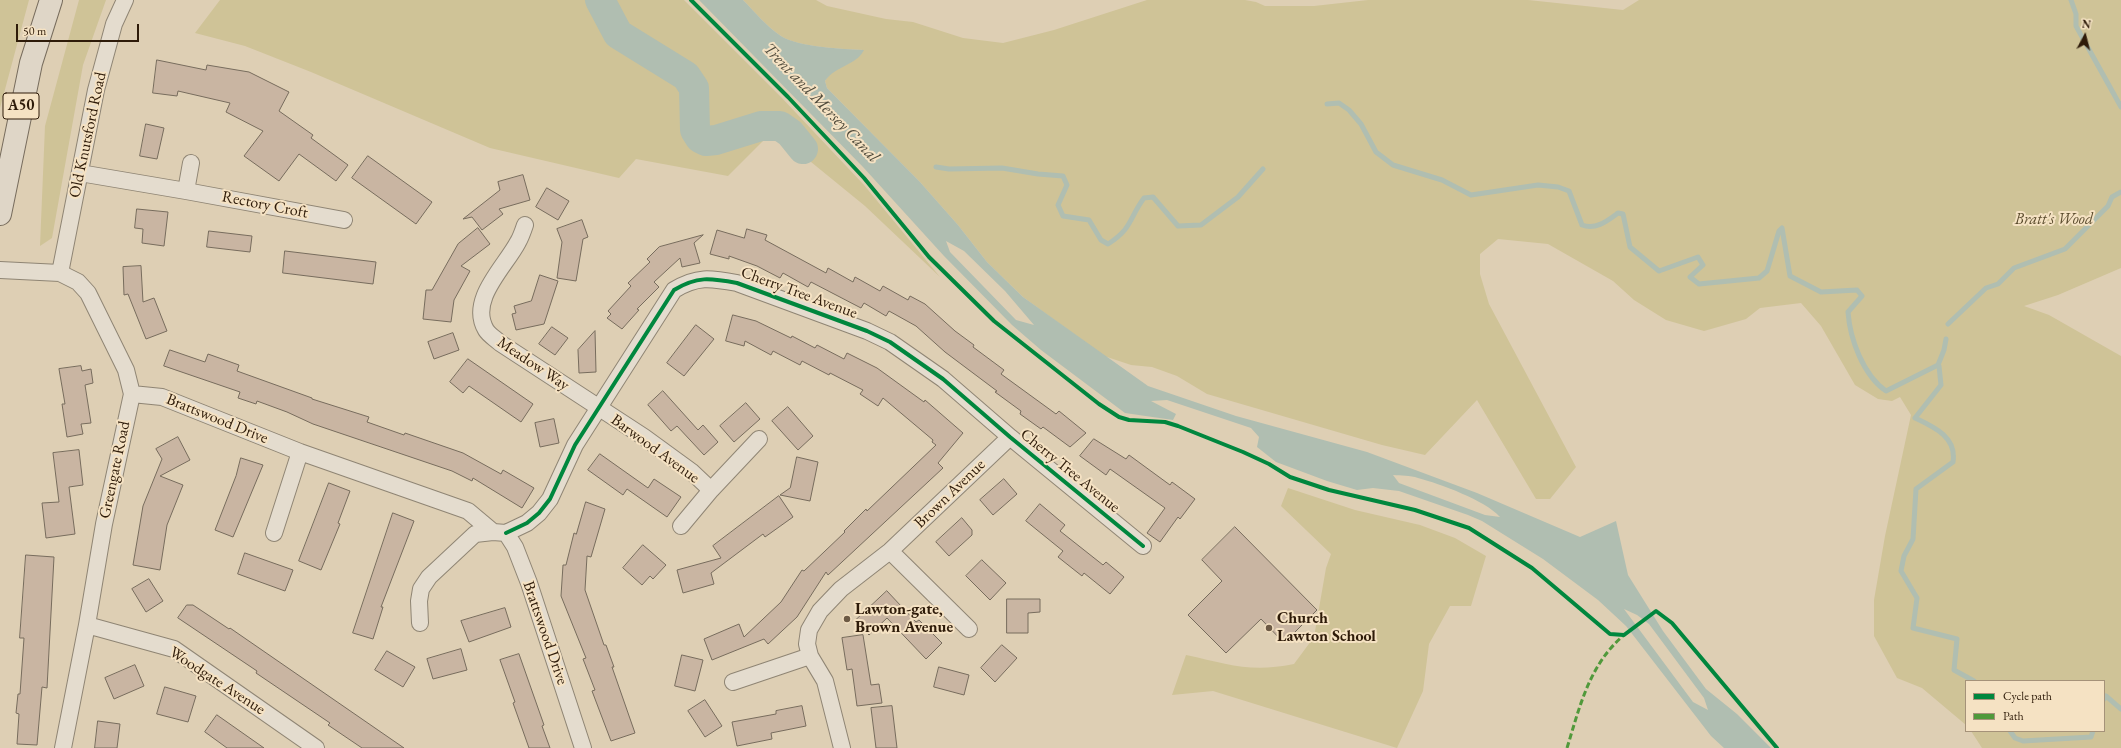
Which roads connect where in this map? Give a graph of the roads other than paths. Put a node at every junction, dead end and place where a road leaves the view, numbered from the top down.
1 (51, 0) edge
2 (125, 0) edge
3 (192, 163) dead end
4 (80, 173) junction
5 (186, 191) junction
6 (0, 214) edge
7 (344, 220) dead end
8 (525, 225) dead end
9 (0, 270) edge
10 (60, 273) junction
11 (132, 394) junction
12 (598, 408) junction
13 (1010, 437) junction
14 (759, 439) dead end
15 (300, 452) junction
16 (711, 490) junction
17 (681, 526) dead end
18 (274, 533) dead end
19 (499, 533) junction
20 (1143, 546) dead end
21 (890, 551) junction
22 (420, 622) dead end
23 (87, 625) junction
24 (969, 629) dead end
25 (810, 656) junction
26 (733, 682) dead end
27 (63, 748) edge
28 (316, 748) edge
29 (583, 748) edge
30 (842, 748) edge

1 - 6 main road, A50
2 - 4 street, Old Knutsford Road
3 - 5 street
4 - 5 street, Rectory Croft
4 - 10 street, Old Knutsford Road
5 - 7 street, Rectory Croft
8 - 12 street, Meadow Way
9 - 10 street, Greengate Road
10 - 11 street, Greengate Road
11 - 15 street, Brattswood Drive
11 - 23 street, Greengate Road
12 - 13 street, Cherry Tree Avenue
12 - 16 street, Barwood Avenue
12 - 19 street, Cherry Tree Avenue
13 - 20 street, Cherry Tree Avenue
13 - 21 street, Brown Avenue
14 - 16 street, Barwood Avenue
15 - 18 street
15 - 19 street, Brattswood Drive
16 - 17 street, Barwood Avenue
19 - 22 street
19 - 29 street, Brattswood Drive
21 - 24 street
21 - 25 street, Brown Avenue
23 - 27 street, Greengate Road
23 - 28 street, Woodgate Avenue
25 - 26 street
25 - 30 street, Brown Avenue

